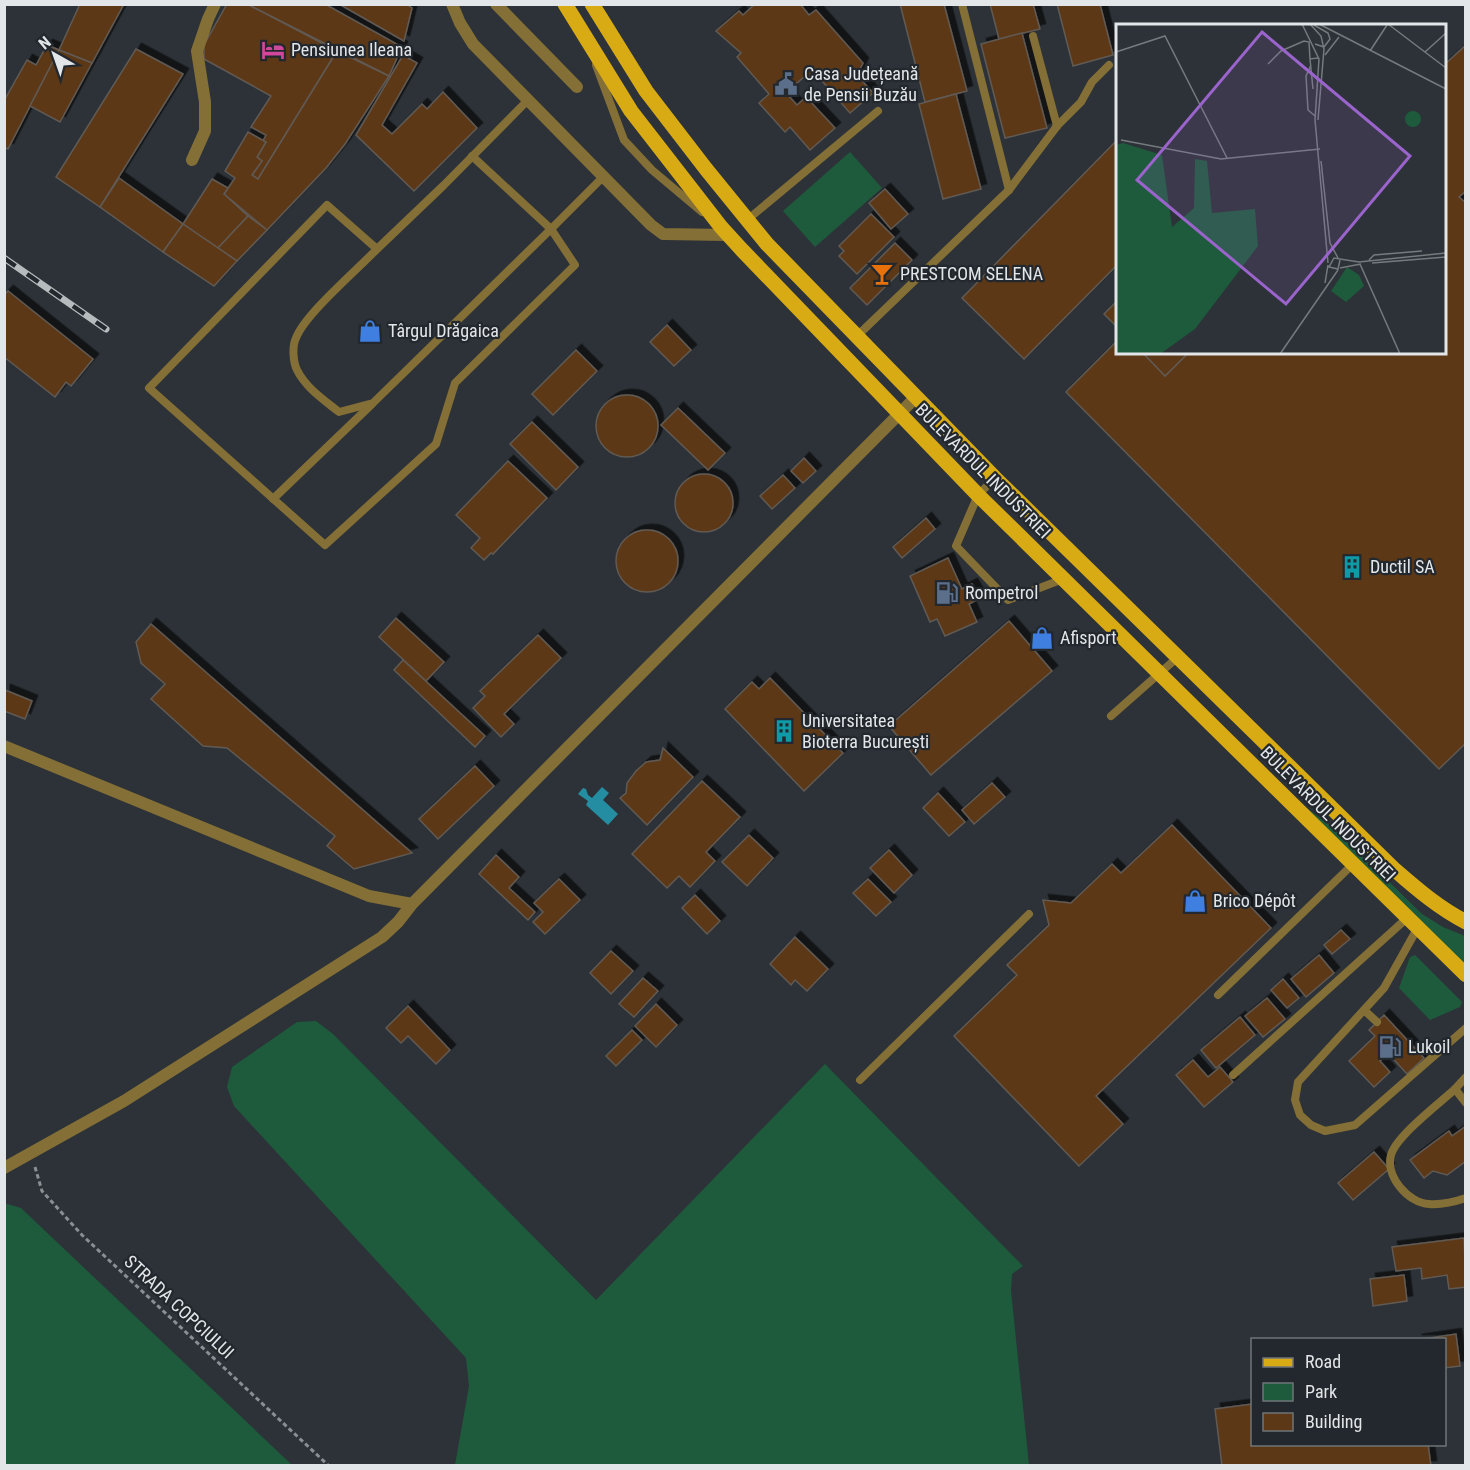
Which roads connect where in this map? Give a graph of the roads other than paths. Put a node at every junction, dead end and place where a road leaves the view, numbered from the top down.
1 (215, 4) edge
2 (452, 4) edge
3 (496, 4) edge
4 (565, 4) edge
5 (592, 4) edge
6 (962, 4) edge
7 (1033, 36) dead end
8 (587, 41) junction
9 (1109, 65) dead end
10 (577, 87) dead end
11 (528, 100) junction
12 (878, 111) dead end
13 (1057, 126) junction
14 (472, 156) junction
15 (192, 160) dead end
16 (603, 177) junction
17 (1009, 190) junction
18 (747, 220) junction
19 (551, 229) junction
20 (724, 231) junction
21 (377, 249) junction
22 (856, 337) junction
23 (915, 398) junction
24 (373, 404) junction
25 (899, 414) junction
26 (995, 478) junction
27 (978, 495) junction
28 (273, 499) junction
29 (1063, 579) junction
30 (1178, 657) junction
31 (1160, 674) junction
32 (1111, 716) dead end
33 (4, 746) edge
34 (1352, 865) junction
35 (412, 904) junction
36 (1029, 914) dead end
37 (1466, 922) edge
38 (1412, 924) junction
39 (1466, 975) edge
40 (1218, 994) dead end
41 (1364, 1010) junction
42 (1377, 1022) dead end
43 (1466, 1028) edge
44 (1233, 1075) dead end
45 (1466, 1077) edge
46 (860, 1080) dead end
47 (1455, 1089) junction
48 (1466, 1103) edge
49 (4, 1168) edge
50 (1466, 1198) edge

1 - 15 street
2 - 11 street
3 - 10 street
4 - 8 main road, BULEVARDUL INDUSTRIEI
5 - 18 main road, BULEVARDUL INDUSTRIEI
6 - 17 lane
7 - 13 lane
8 - 20 main road, BULEVARDUL INDUSTRIEI
8 - 20 lane
9 - 13 lane
11 - 14 lane
11 - 16 street
12 - 18 lane
13 - 17 lane
14 - 19 lane
14 - 21 lane
16 - 19 lane
16 - 20 street
17 - 22 lane
18 - 22 main road, BULEVARDUL INDUSTRIEI
19 - 24 lane
19 - 28 lane
20 - 25 main road, BULEVARDUL INDUSTRIEI
21 - 24 lane
21 - 28 lane
22 - 23 main road, BULEVARDUL INDUSTRIEI
23 - 25 street
23 - 26 main road, BULEVARDUL INDUSTRIEI
24 - 28 lane
25 - 27 main road, BULEVARDUL INDUSTRIEI
25 - 35 street
26 - 27 lane
26 - 30 main road, BULEVARDUL INDUSTRIEI
27 - 29 main road, BULEVARDUL INDUSTRIEI
27 - 29 lane
29 - 31 main road, BULEVARDUL INDUSTRIEI
30 - 31 lane
30 - 37 main road, BULEVARDUL INDUSTRIEI
31 - 32 lane
31 - 34 main road, BULEVARDUL INDUSTRIEI
33 - 35 street
34 - 38 main road, BULEVARDUL INDUSTRIEI
34 - 40 lane
35 - 49 street
36 - 46 lane
38 - 39 main road, BULEVARDUL INDUSTRIEI
38 - 41 lane
38 - 44 lane
41 - 42 lane
41 - 43 lane
45 - 47 lane
47 - 48 lane
47 - 50 lane

